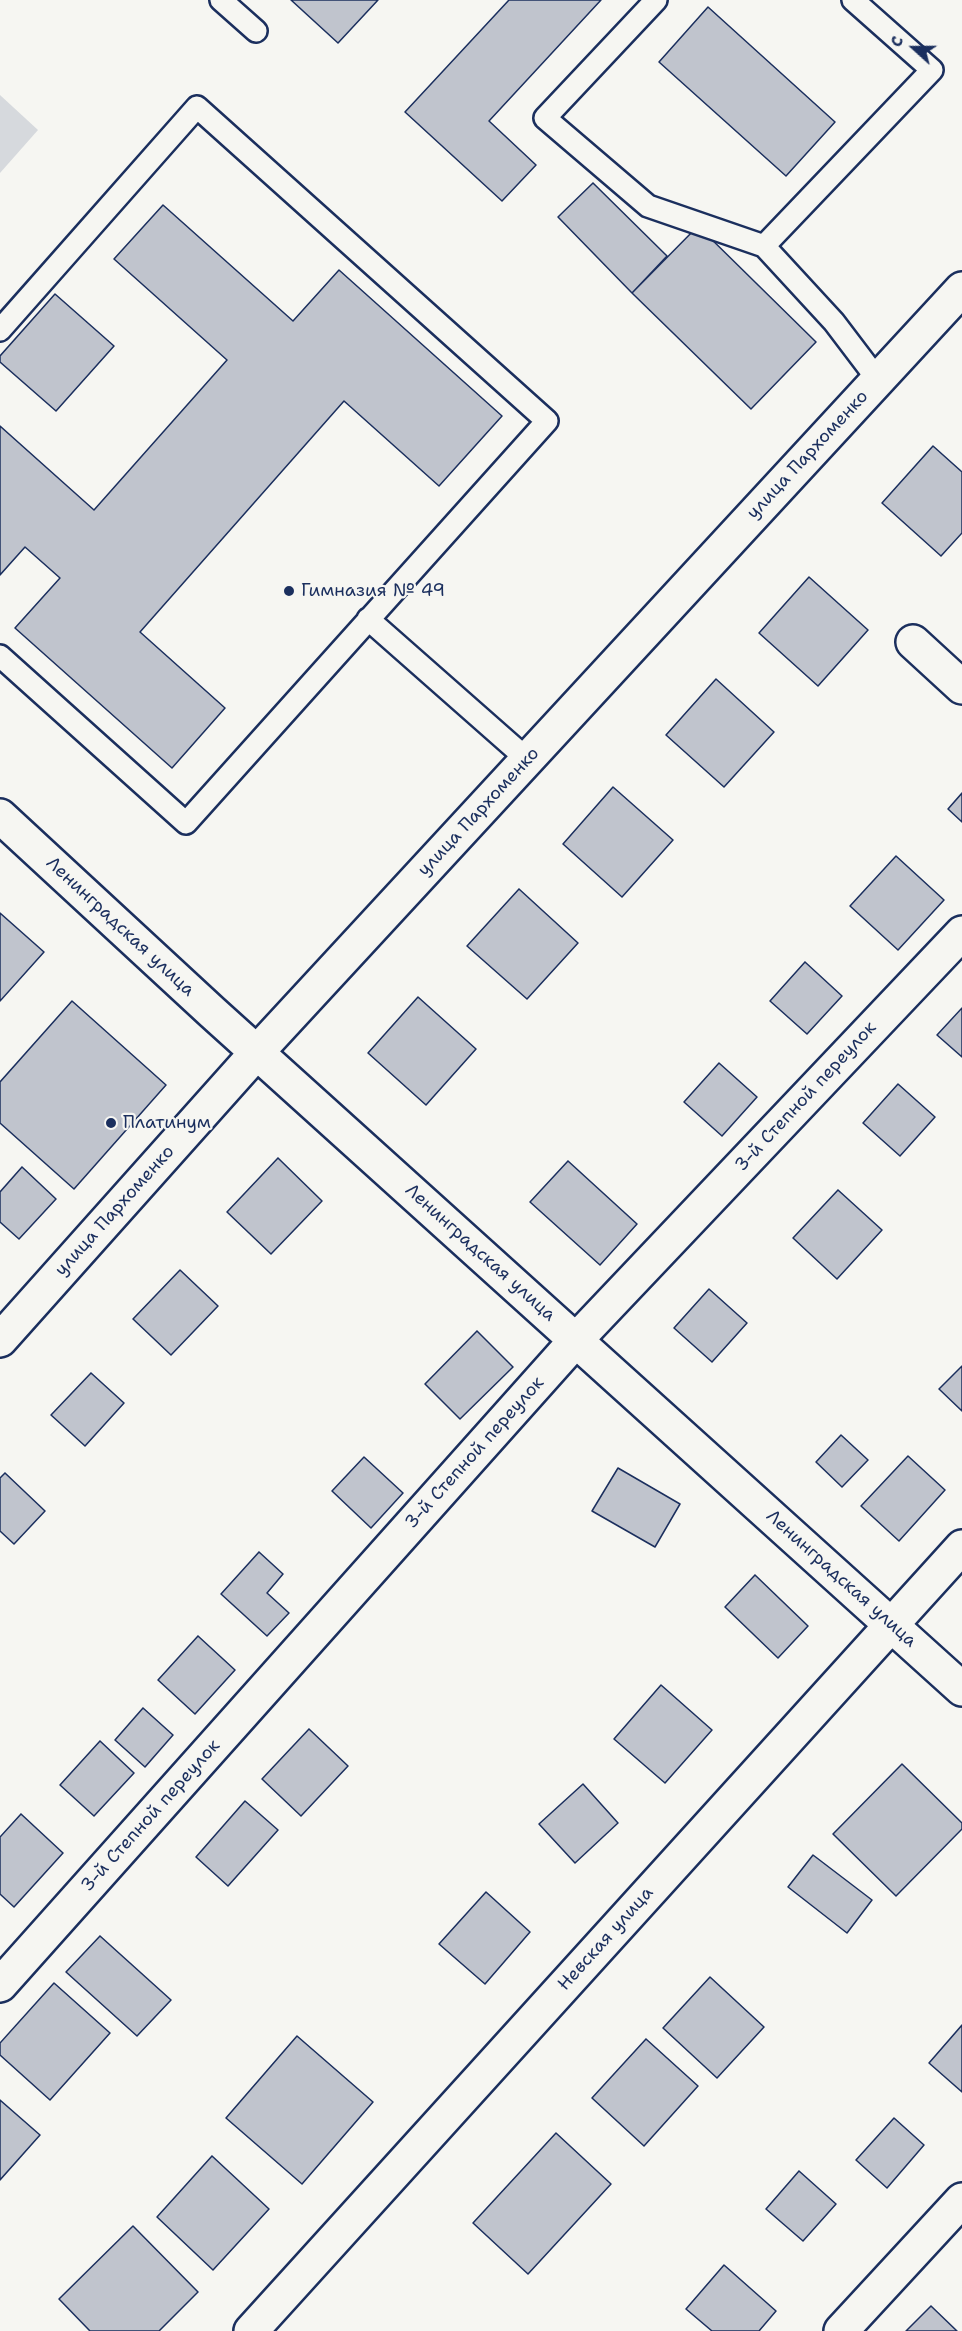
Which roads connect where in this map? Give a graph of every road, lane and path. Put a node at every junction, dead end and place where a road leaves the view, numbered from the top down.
1 (221, 0) edge
2 (656, 0) edge
3 (853, 0) edge
4 (256, 31) dead end
5 (764, 246) junction
6 (962, 289) edge
7 (0, 330) edge
8 (878, 380) junction
9 (368, 619) junction
10 (913, 642) dead end
11 (0, 656) edge
12 (962, 687) edge
13 (528, 760) junction
14 (0, 816) edge
15 (962, 933) edge
16 (258, 1052) junction
17 (0, 1340) edge
18 (576, 1340) junction
19 (962, 1547) edge
20 (890, 1624) junction
21 (962, 1689) edge
22 (0, 1985) edge
23 (962, 2200) edge
24 (250, 2331) edge
25 (841, 2331) edge

1 - 4 lane
2 - 5 lane
3 - 5 lane
5 - 8 lane
6 - 8 street, улица Пархоменко
7 - 9 lane
8 - 13 street, улица Пархоменко
9 - 11 lane
9 - 13 lane
10 - 12 street
13 - 16 street, улица Пархоменко
14 - 16 street, Ленинградская улица
15 - 18 street, 3-й Степной переулок
16 - 17 street, улица Пархоменко
16 - 18 street, Ленинградская улица
18 - 20 street, Ленинградская улица
18 - 22 street, 3-й Степной переулок
19 - 20 street, Невская улица
20 - 21 street, Ленинградская улица
20 - 24 street, Невская улица
23 - 25 street

